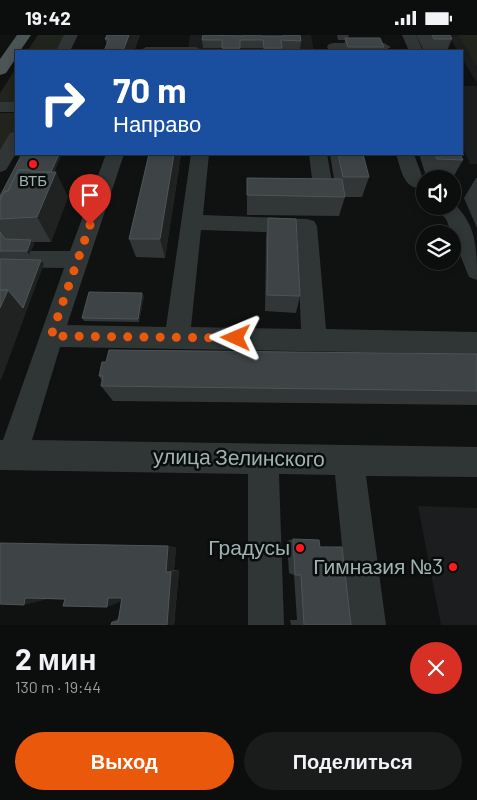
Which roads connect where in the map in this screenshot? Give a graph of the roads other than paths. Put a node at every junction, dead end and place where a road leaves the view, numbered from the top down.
1 (24, 35) edge
2 (72, 35) edge
3 (149, 35) edge
4 (409, 35) edge
5 (333, 44) edge
6 (384, 44) edge
7 (64, 50) edge
8 (146, 50) edge
9 (416, 50) edge
10 (0, 70) edge
11 (0, 107) edge
12 (15, 107) edge
13 (15, 139) edge
14 (115, 155) edge
15 (200, 155) edge
16 (318, 155) edge
17 (405, 155) edge
18 (0, 166) edge
19 (416, 181) edge
20 (323, 187) edge
21 (455, 215) edge
22 (191, 222) junction
23 (0, 259) edge
24 (77, 260) junction
25 (477, 271) edge
26 (51, 336) junction
27 (177, 337) junction
28 (314, 340) junction
29 (477, 343) edge
30 (7, 455) edge
31 (263, 459) junction
32 (349, 460) junction
33 (477, 462) edge
34 (266, 625) edge
35 (368, 625) edge

1 - 10 main road
2 - 7 street
3 - 8 street
4 - 9 street
5 - 6 street
11 - 12 street
13 - 18 street
14 - 24 street
15 - 22 street
16 - 20 street
17 - 19 street
21 - 25 street
22 - 27 street
22 - 28 street
23 - 24 street
24 - 26 street
26 - 27 street
26 - 30 street
27 - 28 street
28 - 29 street
30 - 31 street, улица Зелинского
31 - 32 street, улица Зелинского
31 - 34 street
32 - 33 street, улица Зелинского
32 - 35 street

